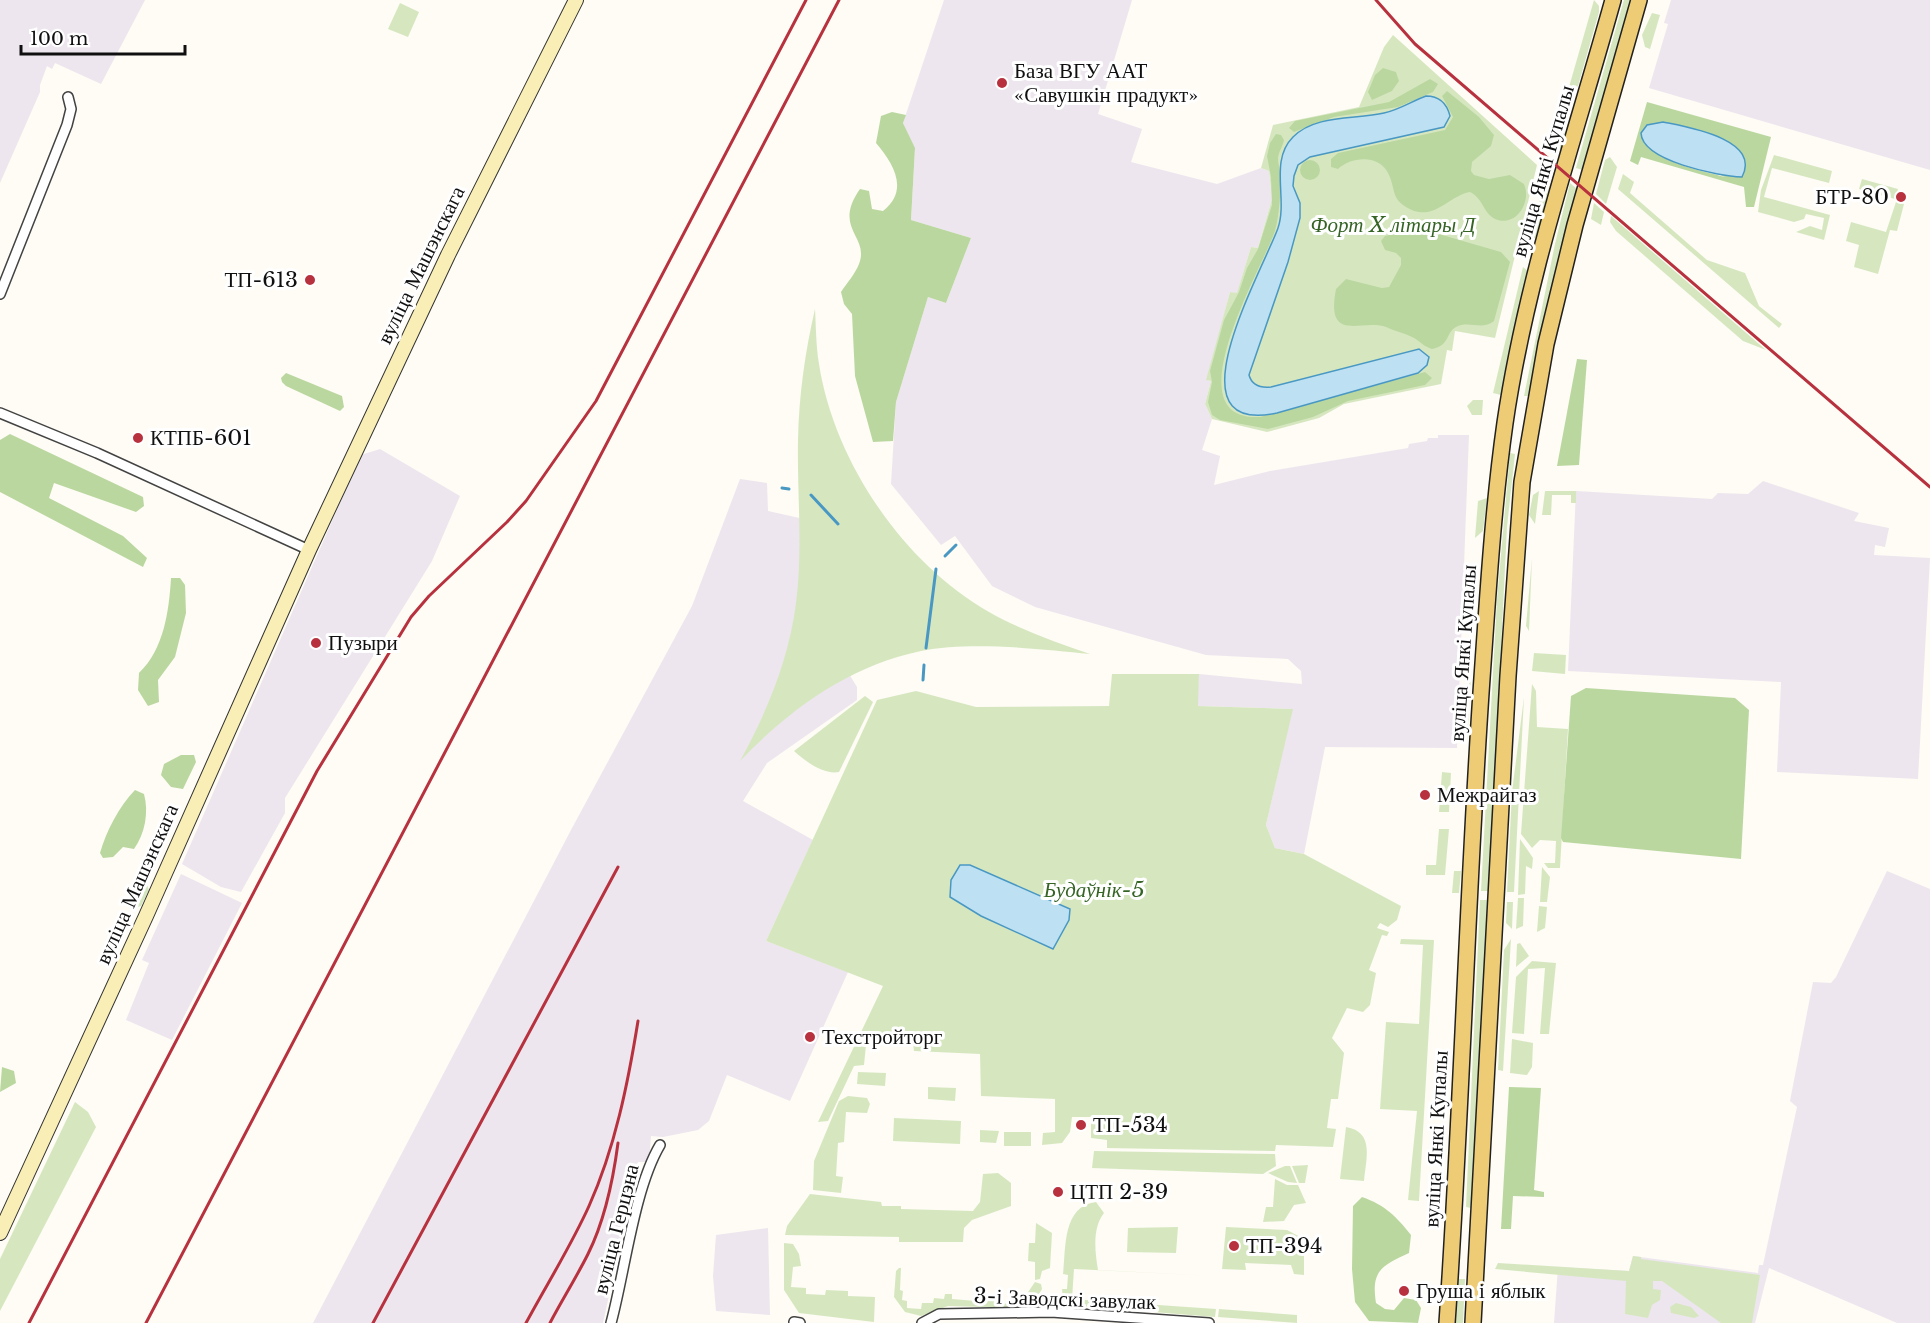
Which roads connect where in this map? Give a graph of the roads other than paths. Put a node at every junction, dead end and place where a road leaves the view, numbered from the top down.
1 (576, 0) edge
2 (1613, 0) edge
3 (1639, 0) edge
4 (68, 97) dead end
5 (0, 294) edge
6 (0, 413) edge
7 (1505, 421) junction
8 (1530, 425) junction
9 (309, 550) junction
10 (660, 1145) dead end
11 (0, 1233) edge
12 (1452, 1244) junction
13 (1477, 1246) junction
14 (794, 1322) edge
15 (611, 1323) edge
16 (800, 1323) edge
17 (922, 1323) edge
18 (1209, 1323) edge
19 (1447, 1323) edge
20 (1473, 1323) edge

1 - 9 main road, вуліца Машэнскага
2 - 7 main road, вуліца Янкі Купалы
3 - 8 main road
4 - 5 street
6 - 9 street
7 - 8 main road
7 - 12 main road, вуліца Янкі Купалы
8 - 13 main road
9 - 11 main road, вуліца Машэнскага
10 - 15 street, вуліца Герцэна
12 - 13 main road
12 - 19 main road, вуліца Янкі Купалы
13 - 20 main road
14 - 16 street
17 - 18 street, 3-і Заводскі завулак

